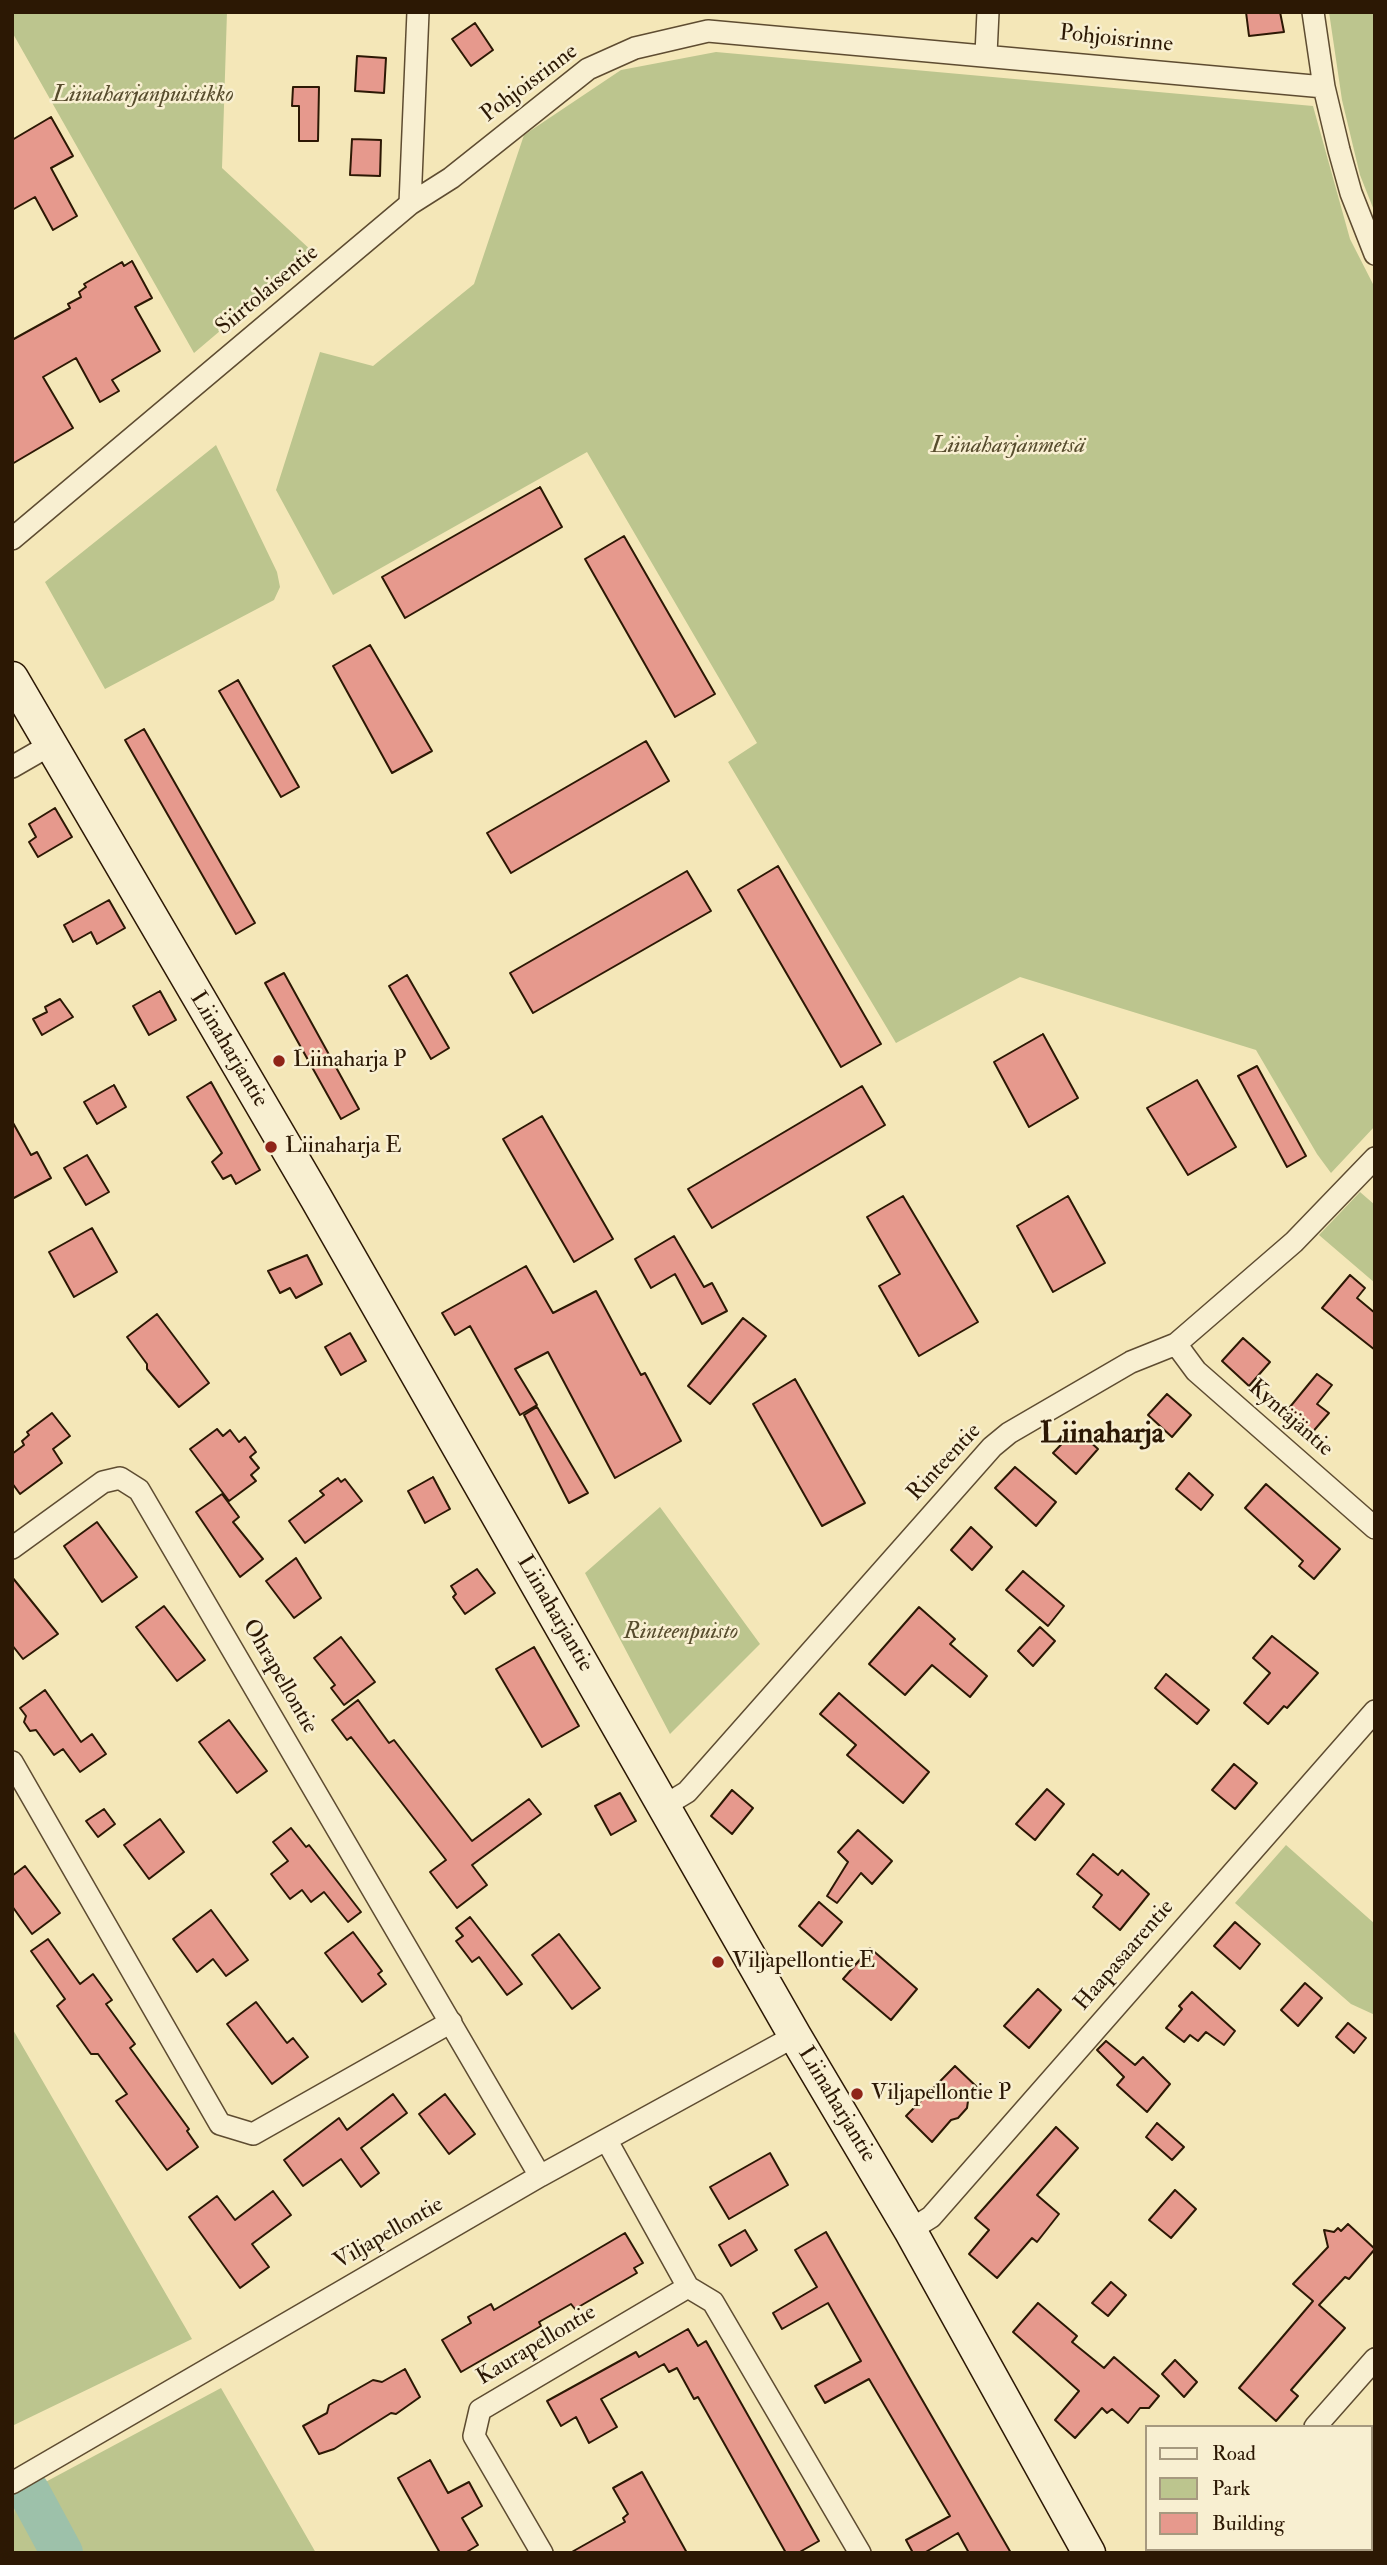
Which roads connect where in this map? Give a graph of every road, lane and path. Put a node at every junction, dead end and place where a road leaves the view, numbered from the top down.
1 (418, 12) edge
2 (988, 12) edge
3 (1313, 12) edge
4 (709, 22) edge
5 (986, 54) junction
6 (1324, 87) junction
7 (410, 204) junction
8 (1375, 254) edge
9 (12, 539) edge
10 (12, 678) edge
11 (52, 744) junction
12 (12, 767) edge
13 (1375, 1158) edge
14 (1176, 1344) junction
15 (1375, 1528) edge
16 (12, 1548) edge
17 (1375, 1711) edge
18 (12, 1762) edge
19 (664, 1806) junction
20 (451, 2022) junction
21 (795, 2036) junction
22 (607, 2141) junction
23 (540, 2176) junction
24 (910, 2230) junction
25 (688, 2287) junction
26 (1375, 2359) edge
27 (1317, 2425) edge
28 (12, 2483) edge
29 (542, 2553) edge
30 (860, 2553) edge
31 (1089, 2553) edge

1 - 7 street
2 - 5 street
3 - 6 street
4 - 5 street, Pohjoisrinne
4 - 7 street, Pohjoisrinne
5 - 6 street, Pohjoisrinne
6 - 8 street
7 - 9 street, Siirtolaisentie
10 - 11 main road, Liinaharjantie
11 - 12 street
11 - 19 main road, Liinaharjantie
13 - 14 street, Rinteentie
14 - 15 street, Kyntäjäntie
14 - 19 street, Rinteentie
16 - 20 street, Ohrapellontie
17 - 24 street, Haapasaarentie
18 - 20 street
19 - 21 main road, Liinaharjantie
20 - 23 street, Ohrapellontie
21 - 22 street, Viljapellontie
21 - 24 main road, Liinaharjantie
22 - 23 street, Viljapellontie
22 - 25 street
23 - 28 street, Viljapellontie
24 - 31 main road, Liinaharjantie
25 - 29 street, Kaurapellontie
25 - 30 street
26 - 27 street

